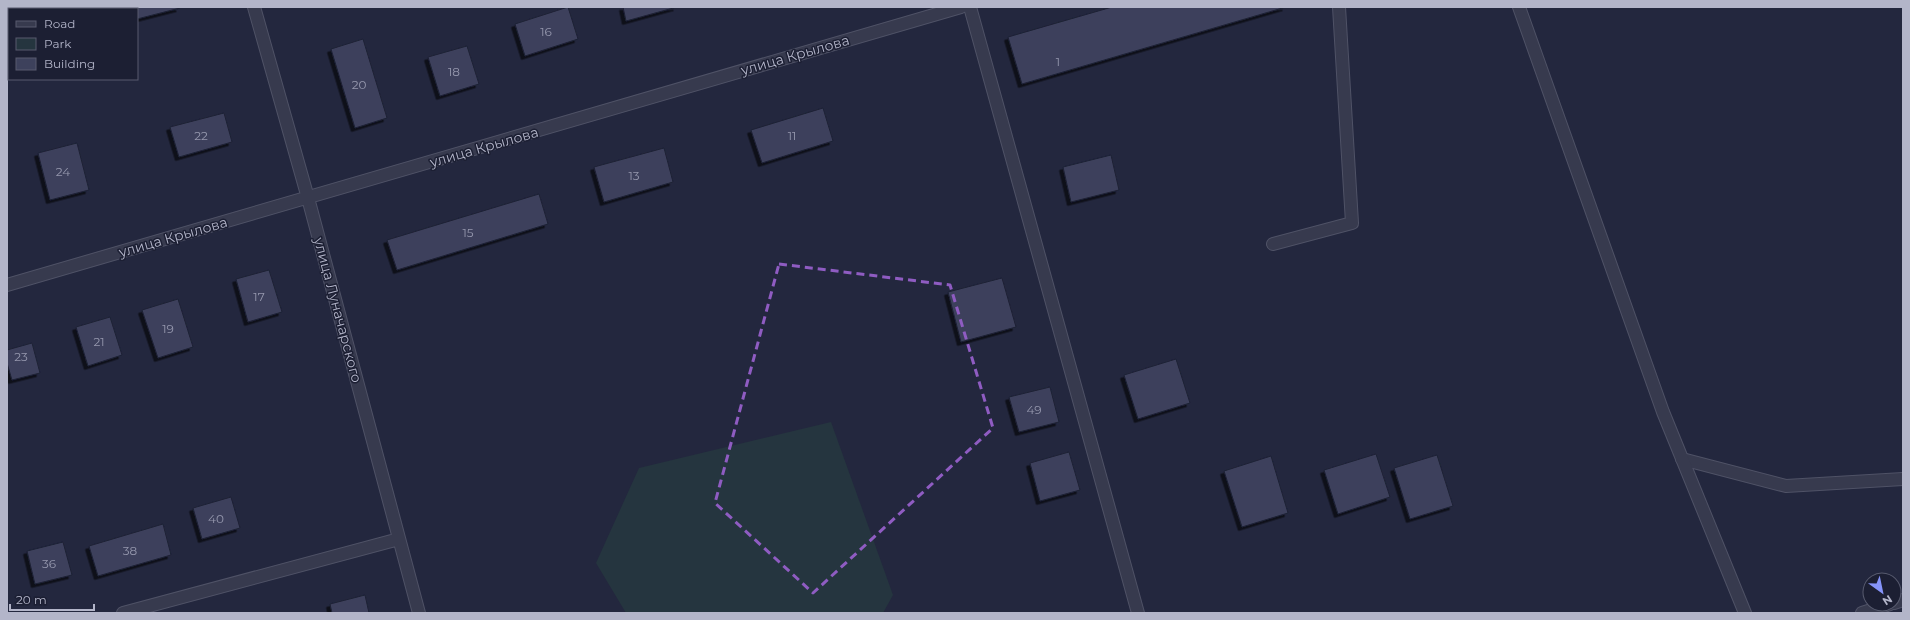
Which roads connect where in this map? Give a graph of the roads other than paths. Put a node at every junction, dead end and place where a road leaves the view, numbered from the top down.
1 (254, 7) edge
2 (961, 7) edge
3 (970, 7) edge
4 (1339, 7) edge
5 (1519, 7) edge
6 (944, 9) edge
7 (308, 198) junction
8 (1273, 244) dead end
9 (7, 285) edge
10 (1682, 458) junction
11 (1903, 479) edge
12 (399, 539) junction
13 (123, 613) edge
14 (419, 613) edge
15 (1138, 613) edge
16 (1745, 613) edge

1 - 7 street, улица Луначарского
2 - 6 street, улица Крылова
3 - 15 street
4 - 8 street
5 - 10 street
6 - 7 street, улица Крылова
7 - 9 street, улица Крылова
7 - 12 street, улица Луначарского
10 - 11 street
10 - 16 street
12 - 13 street
12 - 14 street, улица Луначарского

